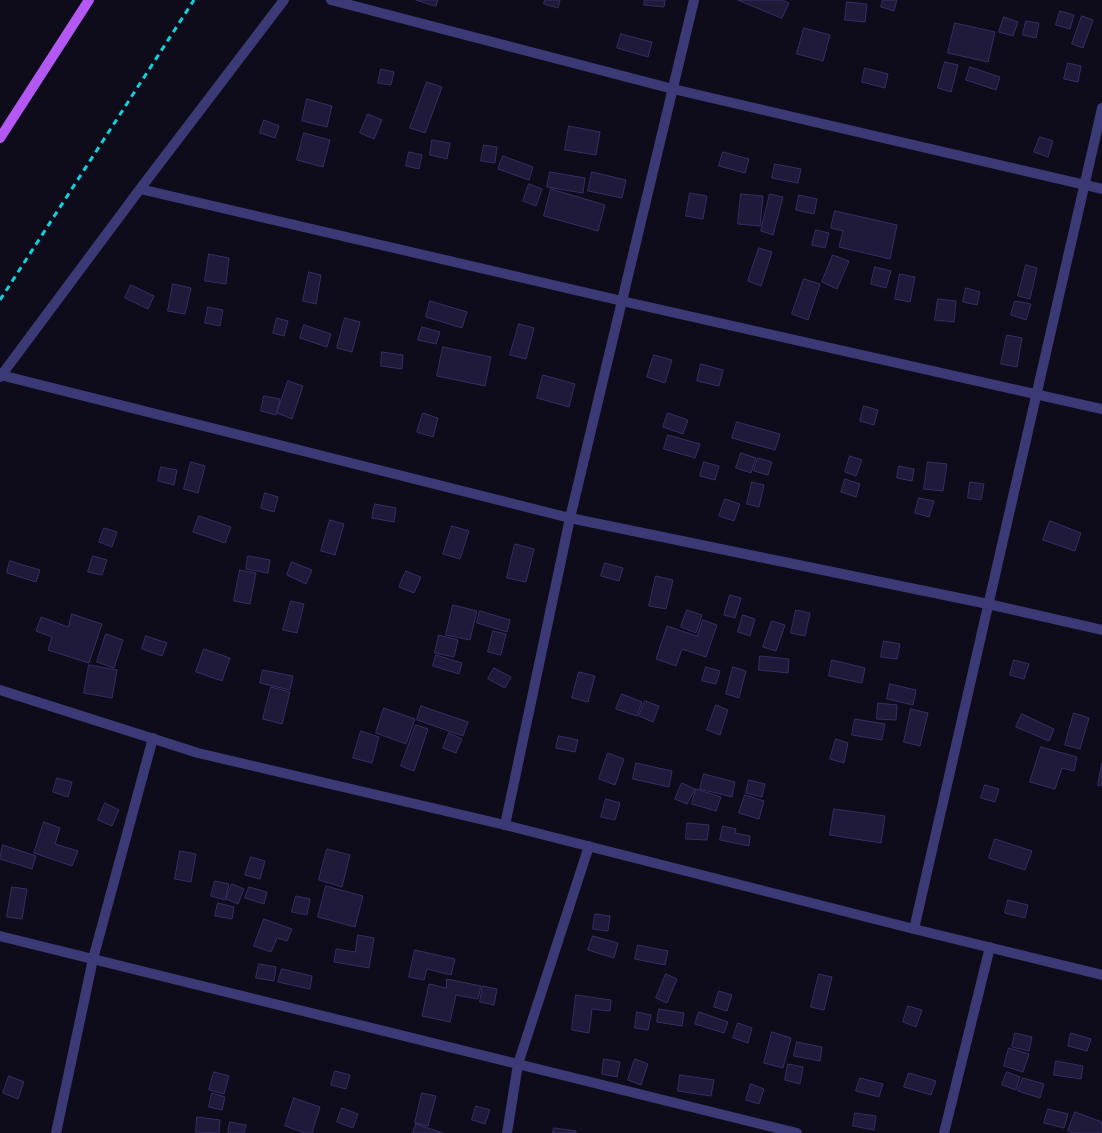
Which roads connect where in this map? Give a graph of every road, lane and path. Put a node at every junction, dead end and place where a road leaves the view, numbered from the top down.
1 (89, 0) edge
2 (284, 0) edge
3 (331, 0) edge
4 (694, 0) edge
5 (673, 89) junction
6 (1102, 108) edge
7 (0, 138) edge
8 (1084, 185) junction
9 (140, 189) junction
10 (1102, 189) edge
11 (622, 301) junction
12 (1, 376) edge
13 (1037, 393) junction
14 (1102, 408) edge
15 (570, 518) junction
16 (988, 604) junction
17 (1102, 630) edge
18 (0, 690) edge
19 (154, 738) junction
20 (505, 825) junction
21 (589, 846) junction
22 (914, 929) junction
23 (0, 936) edge
24 (990, 947) junction
25 (93, 959) junction
26 (1102, 975) edge
27 (518, 1064) junction
28 (56, 1133) edge
29 (507, 1133) edge
30 (797, 1133) edge
31 (944, 1133) edge

1 - 7 main road
2 - 9 street
3 - 5 street
4 - 5 street
5 - 8 street
5 - 11 street
6 - 8 street
8 - 10 street
8 - 13 street
9 - 11 street
9 - 12 street
11 - 13 street
11 - 15 street
12 - 15 street
13 - 14 street
13 - 16 street
15 - 16 street
15 - 20 street
16 - 17 street
16 - 22 street
18 - 19 street
19 - 20 street
19 - 25 street
20 - 21 street
21 - 22 street
21 - 27 street
22 - 24 street
23 - 25 street
24 - 26 street
24 - 31 street
25 - 27 street
25 - 28 street
27 - 29 street
27 - 30 street

